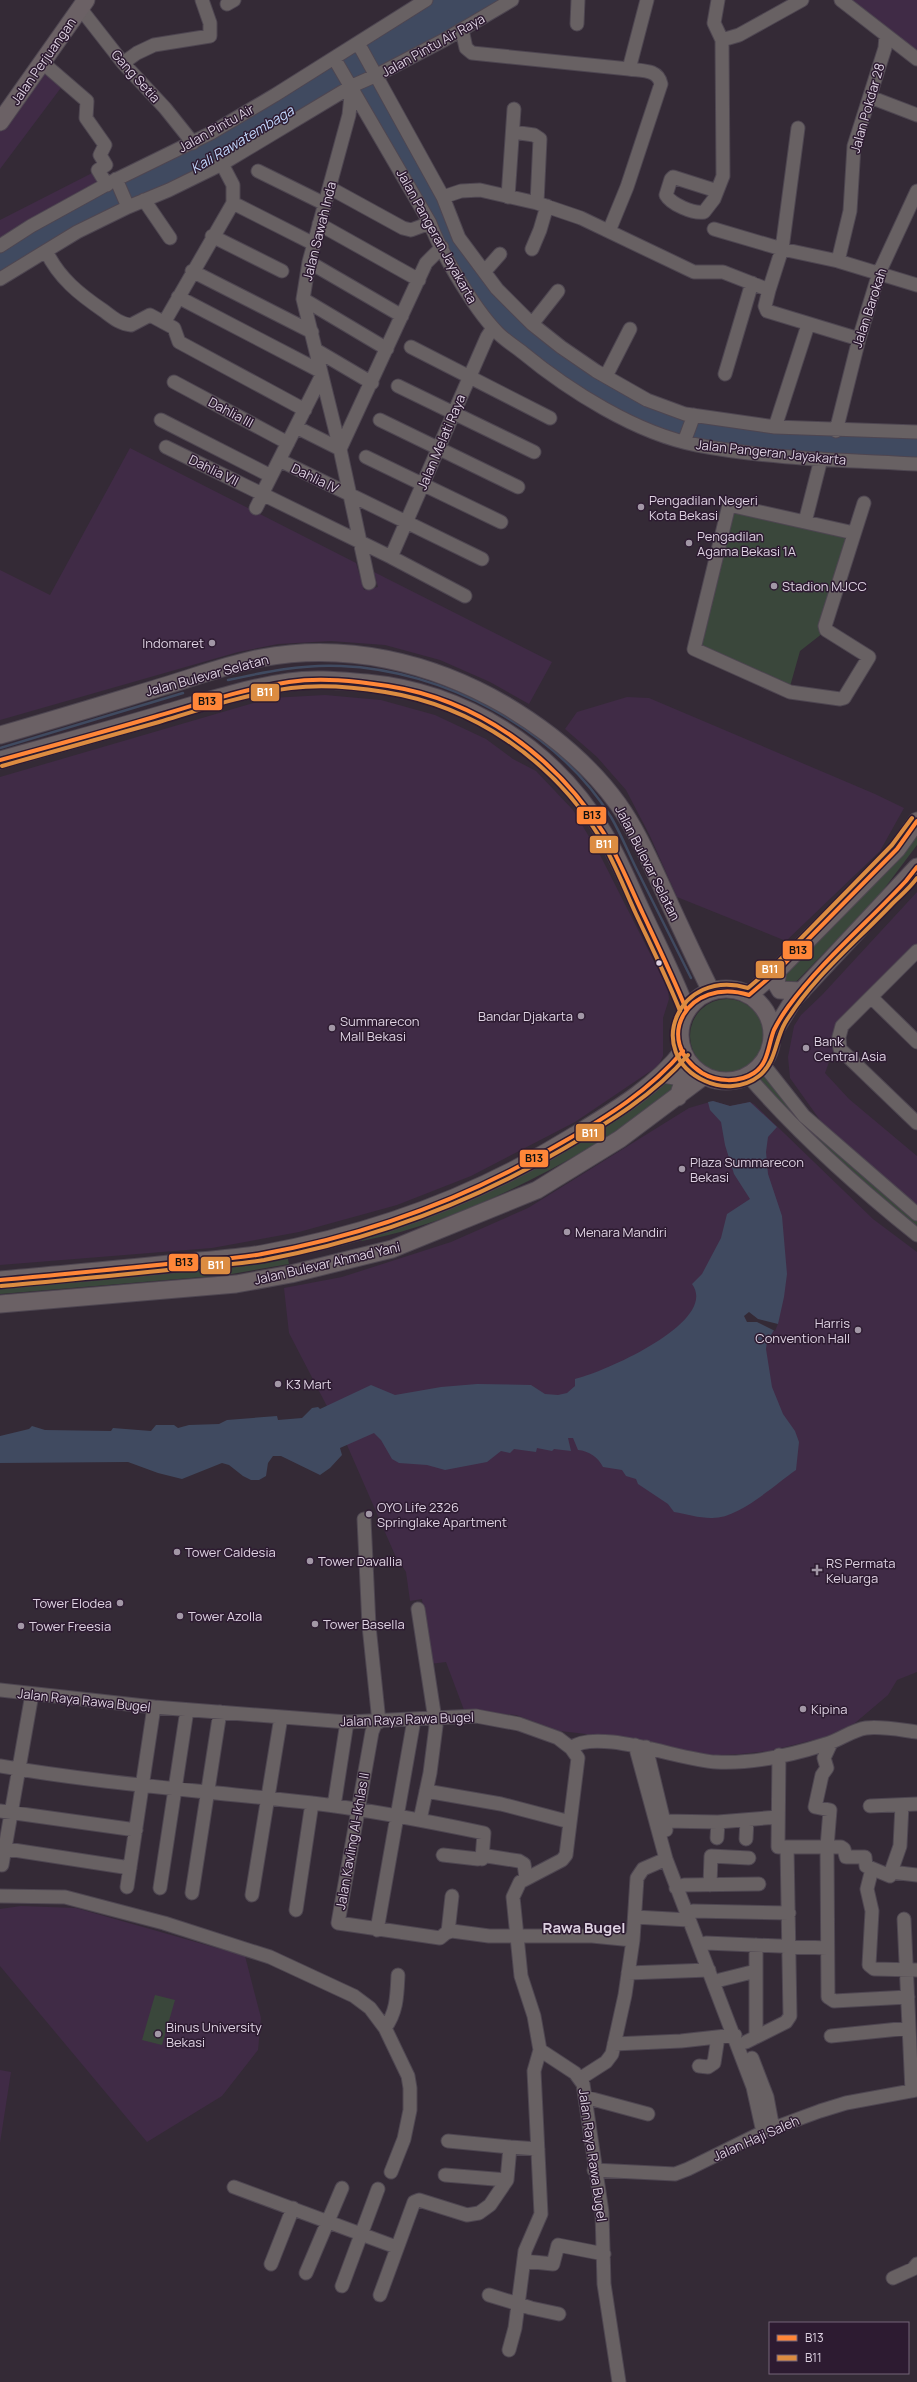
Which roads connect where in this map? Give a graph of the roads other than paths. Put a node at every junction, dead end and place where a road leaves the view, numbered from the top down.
1 (202, 0) edge
2 (512, 0) edge
3 (578, 0) edge
4 (646, 0) edge
5 (718, 0) edge
6 (802, 0) edge
7 (842, 0) edge
8 (420, 2) edge
9 (83, 4) edge
10 (577, 24) dead end
11 (462, 30) junction
12 (886, 36) junction
13 (722, 40) junction
14 (358, 43) junction
15 (334, 58) junction
16 (917, 60) edge
17 (43, 63) junction
18 (123, 63) junction
19 (629, 69) junction
20 (377, 75) junction
21 (352, 86) junction
22 (870, 97) junction
23 (514, 109) dead end
24 (917, 115) edge
25 (0, 122) edge
26 (798, 128) dead end
27 (512, 132) junction
28 (193, 143) junction
29 (222, 164) junction
30 (258, 171) dead end
31 (114, 185) junction
32 (330, 188) junction
33 (717, 191) dead end
34 (917, 191) edge
35 (443, 197) junction
36 (508, 197) junction
37 (144, 200) junction
38 (233, 203) junction
39 (325, 204) junction
40 (542, 205) junction
41 (127, 206) junction
42 (430, 223) junction
43 (319, 224) junction
44 (714, 229) dead end
45 (609, 232) junction
46 (212, 236) junction
47 (170, 238) dead end
48 (314, 244) junction
49 (0, 246) edge
50 (442, 247) junction
51 (532, 249) dead end
52 (782, 249) junction
53 (46, 251) junction
54 (500, 254) dead end
55 (838, 261) junction
56 (309, 262) junction
57 (192, 271) junction
58 (282, 271) dead end
59 (485, 272) junction
60 (879, 273) junction
61 (0, 279) edge
62 (419, 280) junction
63 (752, 283) junction
64 (917, 285) edge
65 (769, 290) junction
66 (558, 291) dead end
67 (178, 297) junction
68 (303, 299) junction
69 (402, 316) junction
70 (164, 322) junction
71 (532, 324) junction
72 (808, 325) junction
73 (493, 328) junction
74 (630, 329) dead end
75 (312, 332) junction
76 (858, 339) junction
77 (411, 347) dead end
78 (387, 349) junction
79 (316, 350) junction
80 (321, 374) junction
81 (724, 374) dead end
82 (606, 376) junction
83 (469, 377) junction
84 (174, 382) dead end
85 (372, 383) junction
86 (398, 386) dead end
87 (304, 410) junction
88 (454, 413) junction
89 (694, 415) junction
90 (550, 418) dead end
91 (161, 420) dead end
92 (380, 420) dead end
93 (296, 427) junction
94 (775, 427) junction
95 (836, 430) junction
96 (917, 432) edge
97 (684, 442) junction
98 (288, 443) junction
99 (166, 447) dead end
100 (438, 448) junction
101 (340, 449) junction
102 (534, 452) dead end
103 (366, 457) dead end
104 (816, 458) junction
105 (279, 460) junction
106 (917, 464) edge
107 (271, 476) junction
108 (423, 484) junction
109 (518, 487) dead end
110 (263, 494) junction
111 (351, 495) junction
112 (864, 503) dead end
113 (256, 508) dead end
114 (801, 521) junction
115 (406, 522) junction
116 (501, 522) dead end
117 (854, 533) junction
118 (361, 542) junction
119 (391, 558) junction
120 (482, 559) dead end
121 (369, 583) dead end
122 (465, 596) dead end
123 (0, 735) edge
124 (0, 760) edge
125 (916, 818) edge
126 (916, 869) edge
127 (916, 954) edge
128 (778, 970) junction
129 (703, 974) junction
130 (678, 988) junction
131 (711, 991) junction
132 (802, 991) junction
133 (748, 995) junction
134 (871, 997) junction
135 (686, 1009) junction
136 (773, 1033) junction
137 (917, 1042) edge
138 (683, 1051) junction
139 (763, 1064) junction
140 (663, 1074) junction
141 (704, 1076) junction
142 (748, 1076) junction
143 (678, 1097) junction
144 (917, 1123) edge
145 (917, 1214) edge
146 (917, 1235) edge
147 (0, 1280) edge
148 (0, 1304) edge
149 (364, 1519) dead end
150 (418, 1609) dead end
151 (0, 1690) edge
152 (32, 1694) junction
153 (154, 1707) junction
154 (187, 1710) junction
155 (220, 1712) junction
156 (281, 1717) junction
157 (434, 1718) junction
158 (414, 1720) junction
159 (347, 1722) junction
160 (378, 1722) junction
161 (917, 1732) edge
162 (831, 1742) junction
163 (640, 1746) junction
164 (571, 1748) junction
165 (779, 1756) junction
166 (0, 1766) edge
167 (18, 1769) junction
168 (143, 1786) junction
169 (176, 1789) junction
170 (426, 1791) junction
171 (209, 1792) junction
172 (269, 1799) junction
173 (312, 1803) junction
174 (917, 1804) edge
175 (902, 1805) junction
176 (334, 1806) junction
177 (870, 1806) dead end
178 (359, 1810) junction
179 (5, 1812) edge
180 (397, 1816) junction
181 (778, 1818) junction
182 (420, 1820) junction
183 (746, 1820) junction
184 (664, 1821) junction
185 (570, 1822) junction
186 (718, 1822) junction
187 (136, 1830) junction
188 (717, 1838) dead end
189 (746, 1839) dead end
190 (787, 1847) junction
191 (827, 1847) junction
192 (2, 1849) edge
193 (443, 1855) dead end
194 (749, 1858) dead end
195 (482, 1859) junction
196 (666, 1859) junction
197 (2, 1865) dead end
198 (130, 1868) junction
199 (872, 1869) junction
200 (891, 1872) junction
201 (917, 1875) edge
202 (526, 1878) junction
203 (759, 1884) dead end
204 (710, 1885) junction
205 (680, 1886) junction
206 (128, 1887) dead end
207 (160, 1888) dead end
208 (192, 1893) dead end
209 (252, 1895) dead end
210 (0, 1896) edge
211 (452, 1896) dead end
212 (296, 1910) dead end
213 (789, 1913) junction
214 (691, 1916) junction
215 (634, 1917) junction
216 (904, 1919) dead end
217 (377, 1930) junction
218 (448, 1932) junction
219 (515, 1937) junction
220 (633, 1940) junction
221 (706, 1943) junction
222 (756, 1945) junction
223 (790, 1946) junction
224 (827, 1948) junction
225 (912, 1969) edge
226 (709, 1970) junction
227 (756, 1971) junction
228 (628, 1973) junction
229 (398, 1975) dead end
230 (720, 1980) junction
231 (908, 1997) junction
232 (725, 2005) junction
233 (385, 2028) junction
234 (909, 2028) junction
235 (831, 2036) dead end
236 (718, 2037) junction
237 (743, 2039) junction
238 (614, 2044) junction
239 (540, 2050) junction
240 (699, 2066) dead end
241 (581, 2078) junction
242 (914, 2090) edge
243 (585, 2097) junction
244 (648, 2114) dead end
245 (768, 2130) junction
246 (448, 2140) dead end
247 (510, 2147) junction
248 (538, 2148) junction
249 (594, 2170) junction
250 (391, 2172) dead end
251 (445, 2175) dead end
252 (507, 2180) junction
253 (234, 2187) dead end
254 (342, 2188) dead end
255 (378, 2189) dead end
256 (292, 2208) junction
257 (328, 2222) junction
258 (361, 2234) junction
259 (396, 2247) junction
260 (604, 2254) junction
261 (524, 2261) junction
262 (271, 2264) dead end
263 (917, 2264) edge
264 (306, 2273) dead end
265 (893, 2278) dead end
266 (342, 2286) dead end
267 (380, 2295) dead end
268 (489, 2295) dead end
269 (518, 2303) junction
270 (559, 2314) dead end
271 (509, 2350) dead end
272 (619, 2382) edge

1 - 18 street
2 - 11 street, Jalan Pintu Air Raya
3 - 10 street
4 - 19 street
5 - 13 street
6 - 13 street
7 - 12 street
8 - 14 street, Jalan Pintu Air
9 - 17 main road, Jalan Perjuangan
9 - 18 street, Gang Setia
11 - 19 street
11 - 20 street, Jalan Pintu Air Raya
12 - 16 street
12 - 22 street, Jalan Pokdar 28
13 - 33 street
14 - 15 street, Jalan Pintu Air
14 - 20 street
15 - 21 street, Jalan Pangeran Jayakarta
15 - 28 street, Jalan Pintu Air
17 - 25 main road, Jalan Perjuangan
17 - 31 street
18 - 28 street, Gang Setia
19 - 45 street
20 - 21 street, Jalan Pintu Air Raya
20 - 35 street
21 - 29 street, Jalan Pintu Air Raya
21 - 32 street, Jalan Sawah Inda
21 - 42 street, Jalan Pangeran Jayakarta
22 - 24 street
22 - 55 street, Jalan Pokdar 28
23 - 27 street
26 - 52 street
27 - 36 street
27 - 40 street
28 - 31 street, Jalan Pintu Air
29 - 37 street, Jalan Pintu Air Raya
29 - 38 street
30 - 39 street
31 - 41 street
31 - 49 street, Jalan Pintu Air
32 - 39 street, Jalan Sawah Inda
32 - 42 street
34 - 60 street, Jalan Barokah
35 - 36 street
35 - 59 street
36 - 40 street
37 - 41 street, Jalan Pintu Air Raya
37 - 47 street
38 - 46 street
38 - 48 street
39 - 43 street, Jalan Sawah Inda
40 - 45 street
40 - 51 street
41 - 53 street, Jalan Pintu Air Raya
42 - 50 street, Jalan Pangeran Jayakarta
43 - 48 street, Jalan Sawah Inda
43 - 62 street
44 - 52 street
45 - 63 street
46 - 57 street
46 - 58 street
48 - 56 street, Jalan Sawah Inda
50 - 62 street
50 - 73 street, Jalan Pangeran Jayakarta
52 - 55 street
52 - 65 street
53 - 61 street, Jalan Pintu Air Raya
53 - 70 street
54 - 59 street
55 - 60 street
56 - 68 street, Jalan Sawah Inda
56 - 69 street
57 - 67 street
57 - 75 street
59 - 71 street
60 - 64 street
60 - 76 street, Jalan Barokah
62 - 69 street
63 - 65 street
63 - 81 street
65 - 72 street
66 - 71 street
67 - 70 street
67 - 80 street
68 - 75 street, Jalan Sawah Inda
68 - 78 street
69 - 78 street
70 - 87 street
71 - 82 street
72 - 76 street
72 - 94 street
73 - 83 street, Jalan Melati Raya
73 - 97 street, Jalan Pangeran Jayakarta
74 - 82 street
75 - 79 street, Jalan Sawah Inda
76 - 95 street, Jalan Barokah
77 - 83 street
78 - 85 street
79 - 80 street, Jalan Sawah Inda
79 - 85 street
80 - 87 street
80 - 101 street, Jalan Sawah Inda
82 - 89 street
83 - 88 street, Jalan Melati Raya
83 - 90 street
84 - 98 street, Dahlia III
85 - 101 street
86 - 88 street
87 - 93 street
88 - 100 street, Jalan Melati Raya
88 - 102 street
89 - 94 street
89 - 97 street
91 - 107 street
92 - 100 street
93 - 98 street
93 - 101 street
94 - 95 street
95 - 96 street
97 - 104 street, Jalan Pangeran Jayakarta
98 - 105 street
99 - 110 street, Dahlia VII
100 - 108 street, Jalan Melati Raya
100 - 109 street
101 - 111 street, Jalan Sawah Inda
103 - 108 street
104 - 106 street, Jalan Pangeran Jayakarta
104 - 114 street
105 - 107 street
105 - 111 street, Dahlia lV
107 - 110 street
108 - 115 street, Jalan Melati Raya
108 - 116 street
110 - 113 street
110 - 118 street, Dahlia VII
111 - 115 street, Dahlia lV
111 - 118 street, Jalan Sawah Inda
112 - 117 street
114 - 117 street
114 - 117 street
115 - 119 street, Jalan Melati Raya
115 - 120 street, Dahlia lV
118 - 119 street, Dahlia VII
118 - 121 street, Jalan Sawah Inda
119 - 122 street, Dahlia VII
123 - 129 main road, Jalan Bulevar Selatan
124 - 130 main road, Jalan Bulevar Selatan
125 - 128 main road
126 - 132 main road
127 - 134 street
128 - 132 main road
128 - 133 main road
129 - 130 main road
129 - 131 main road, Jalan Bulevar Selatan
130 - 135 main road, Jalan Bulevar Selatan
131 - 133 main road
131 - 135 main road
132 - 136 main road
133 - 136 main road
134 - 137 street
134 - 144 street
135 - 138 main road
136 - 139 main road
138 - 140 main road, Jalan Bulevar Ahmad Yani
138 - 141 main road
139 - 142 main road
139 - 145 street
140 - 143 main road
140 - 147 main road, Jalan Bulevar Ahmad Yani
141 - 142 main road
141 - 143 main road, Jalan Bulevar Ahmad Yani
142 - 146 street
143 - 148 main road, Jalan Bulevar Ahmad Yani
149 - 160 street
150 - 157 street
151 - 152 street, Jalan Raya Rawa Bugel
152 - 153 street, Jalan Raya Rawa Bugel
152 - 167 street
153 - 154 street, Jalan Raya Rawa Bugel
153 - 168 street
154 - 155 street, Jalan Raya Rawa Bugel
154 - 169 street
155 - 156 street, Jalan Raya Rawa Bugel
155 - 171 street
156 - 159 street, Jalan Raya Rawa Bugel
156 - 172 street
157 - 158 street, Jalan Raya Rawa Bugel
157 - 164 street, Jalan Raya Rawa Bugel
157 - 170 street
158 - 160 street, Jalan Raya Rawa Bugel
158 - 180 street
159 - 160 street, Jalan Raya Rawa Bugel
159 - 176 street
160 - 178 street, Jalan Kavling Al-Ikhlas II
161 - 162 street
162 - 165 street
162 - 191 street
163 - 164 street
163 - 165 street
163 - 184 street
163 - 196 street
164 - 185 street
165 - 181 street
166 - 167 street
167 - 168 street
167 - 179 street
168 - 169 street
168 - 187 street
169 - 171 street
169 - 207 street
170 - 182 street
170 - 185 street
171 - 172 street
171 - 208 street
172 - 173 street
172 - 209 street
173 - 176 street
173 - 212 street
174 - 175 street
175 - 177 street
175 - 200 street
176 - 178 street
178 - 180 street
178 - 217 street, Jalan Kavling Al-Ikhlas II
179 - 187 street
179 - 192 street
180 - 182 street
180 - 217 street
181 - 183 street
181 - 190 street
182 - 195 street
183 - 186 street
183 - 189 street
184 - 186 street
184 - 205 street
185 - 202 street
186 - 188 street
187 - 198 street
190 - 191 street
190 - 213 street
191 - 199 street
191 - 224 street
192 - 197 street
192 - 198 street
193 - 195 street
194 - 204 street
195 - 202 street
196 - 205 street
196 - 215 street
198 - 206 street
199 - 200 street
199 - 225 street
200 - 201 street
202 - 219 street
203 - 204 street
204 - 205 street
205 - 214 street
210 - 233 street
211 - 218 street
213 - 214 street
213 - 223 street
214 - 215 street
214 - 221 street
214 - 226 street
215 - 220 street
216 - 225 street
217 - 218 street, Jalan Kavling Al-Ikhlas II
218 - 219 street, Jalan Kavling Al-Ikhlas II
219 - 220 street, Jalan Kavling Al-Ikhlas II
219 - 239 street
220 - 228 street
221 - 222 street
221 - 230 street
222 - 223 street
222 - 227 street
223 - 224 street
223 - 237 street
224 - 231 street
225 - 231 street
226 - 228 street
226 - 232 street
227 - 230 street
227 - 237 street
228 - 238 street
229 - 233 street
230 - 232 street
231 - 234 street
232 - 237 street
233 - 250 street
234 - 235 street
234 - 242 street
236 - 237 street
236 - 238 street
236 - 240 street
237 - 245 street
238 - 241 street
239 - 241 street, Jalan Raya Rawa Bugel
239 - 248 street
241 - 243 street, Jalan Raya Rawa Bugel
242 - 245 street, Jalan Haji Saleh
243 - 244 street
243 - 249 street, Jalan Raya Rawa Bugel
245 - 249 street, Jalan Haji Saleh
246 - 247 street
247 - 248 street
247 - 252 street
248 - 261 street
249 - 260 street, Jalan Raya Rawa Bugel
251 - 252 street
252 - 259 street
253 - 256 street
254 - 257 street
255 - 258 street
256 - 257 street
256 - 262 street
257 - 258 street
257 - 264 street
258 - 259 street
258 - 266 street
259 - 267 street
260 - 261 street
260 - 272 street, Jalan Raya Rawa Bugel
261 - 269 street
263 - 265 street
268 - 269 street
269 - 270 street
269 - 271 street

